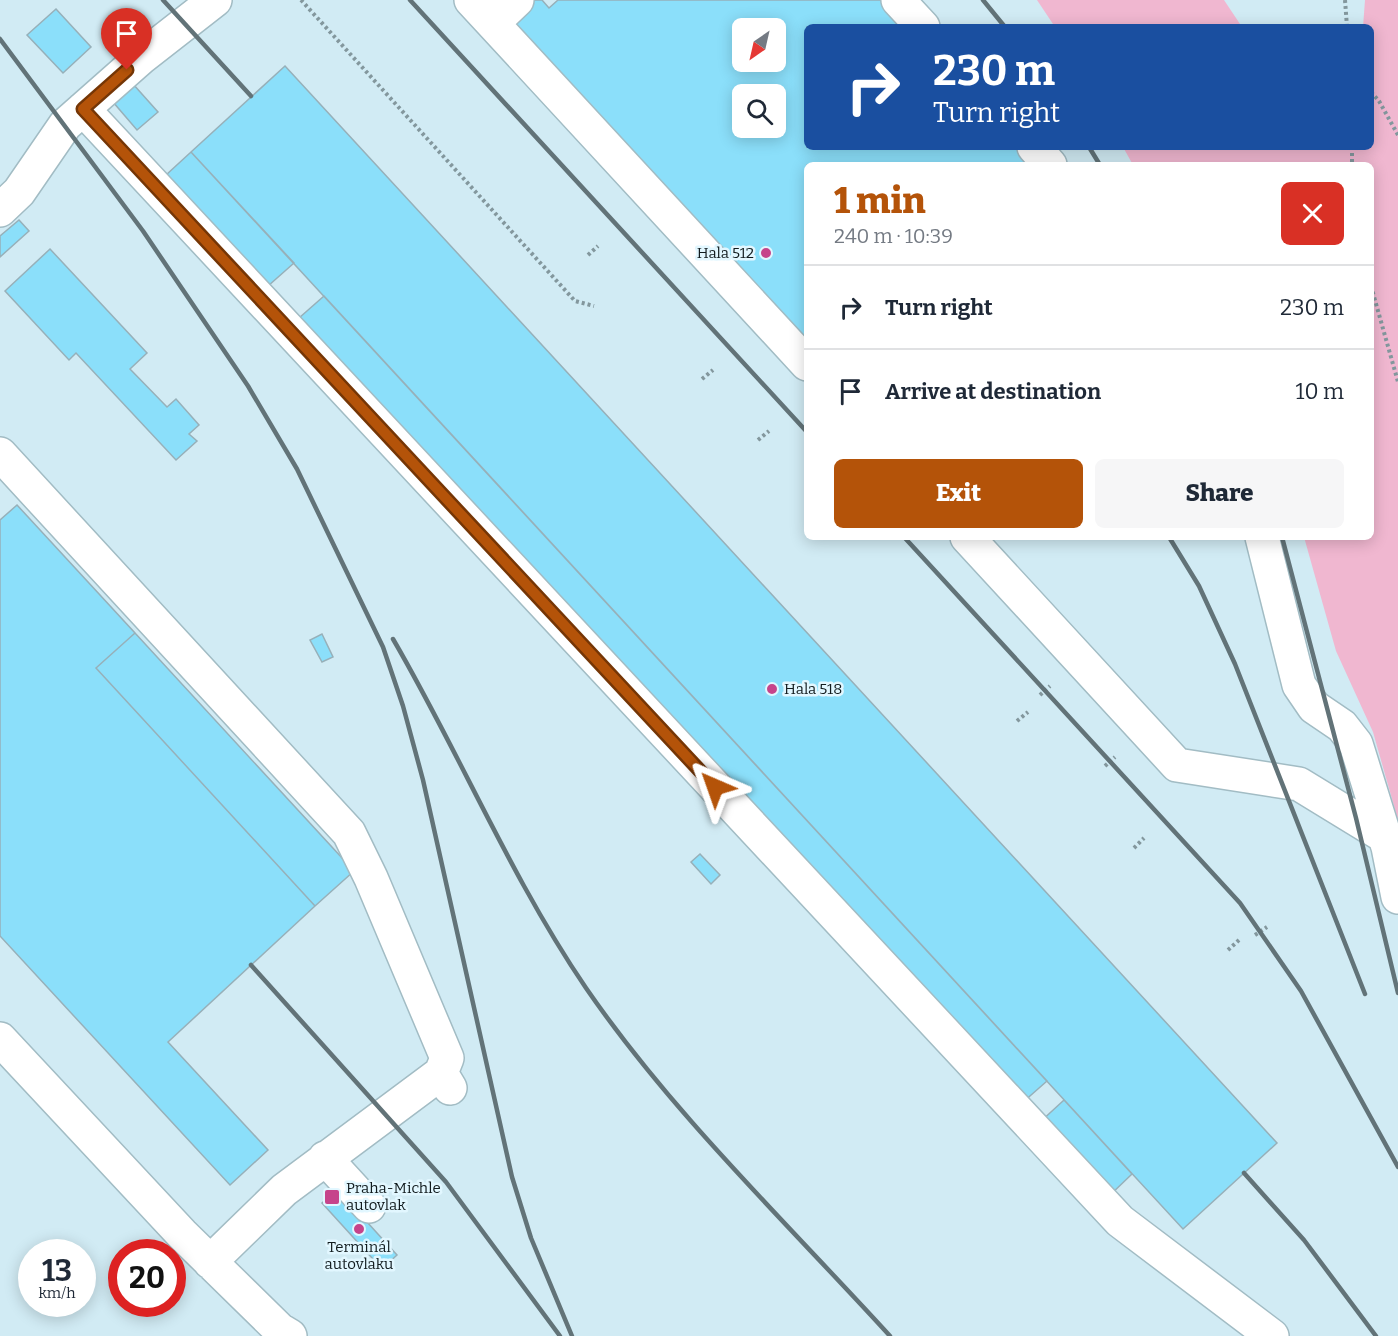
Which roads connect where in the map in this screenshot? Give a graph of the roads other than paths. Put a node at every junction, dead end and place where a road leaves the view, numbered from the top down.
1 (214, 0) edge
2 (517, 0) edge
3 (898, 0) edge
4 (482, 12) edge
5 (920, 24) edge
6 (83, 109) junction
7 (1037, 150) edge
8 (1047, 162) edge
9 (0, 210) edge
10 (804, 361) edge
11 (0, 454) edge
12 (970, 540) edge
13 (1263, 540) edge
14 (1384, 836) junction
15 (1398, 897) edge
16 (0, 1039) edge
17 (325, 1158) junction
18 (359, 1196) dead end
19 (210, 1262) junction
20 (290, 1336) edge
21 (1272, 1336) edge

1 - 6 lane
2 - 4 lane
3 - 5 lane
4 - 10 lane
6 - 9 lane
6 - 21 lane
7 - 8 lane
11 - 17 lane
12 - 14 lane
13 - 14 lane
14 - 15 lane
16 - 19 lane
17 - 18 lane
17 - 19 lane
19 - 20 lane

